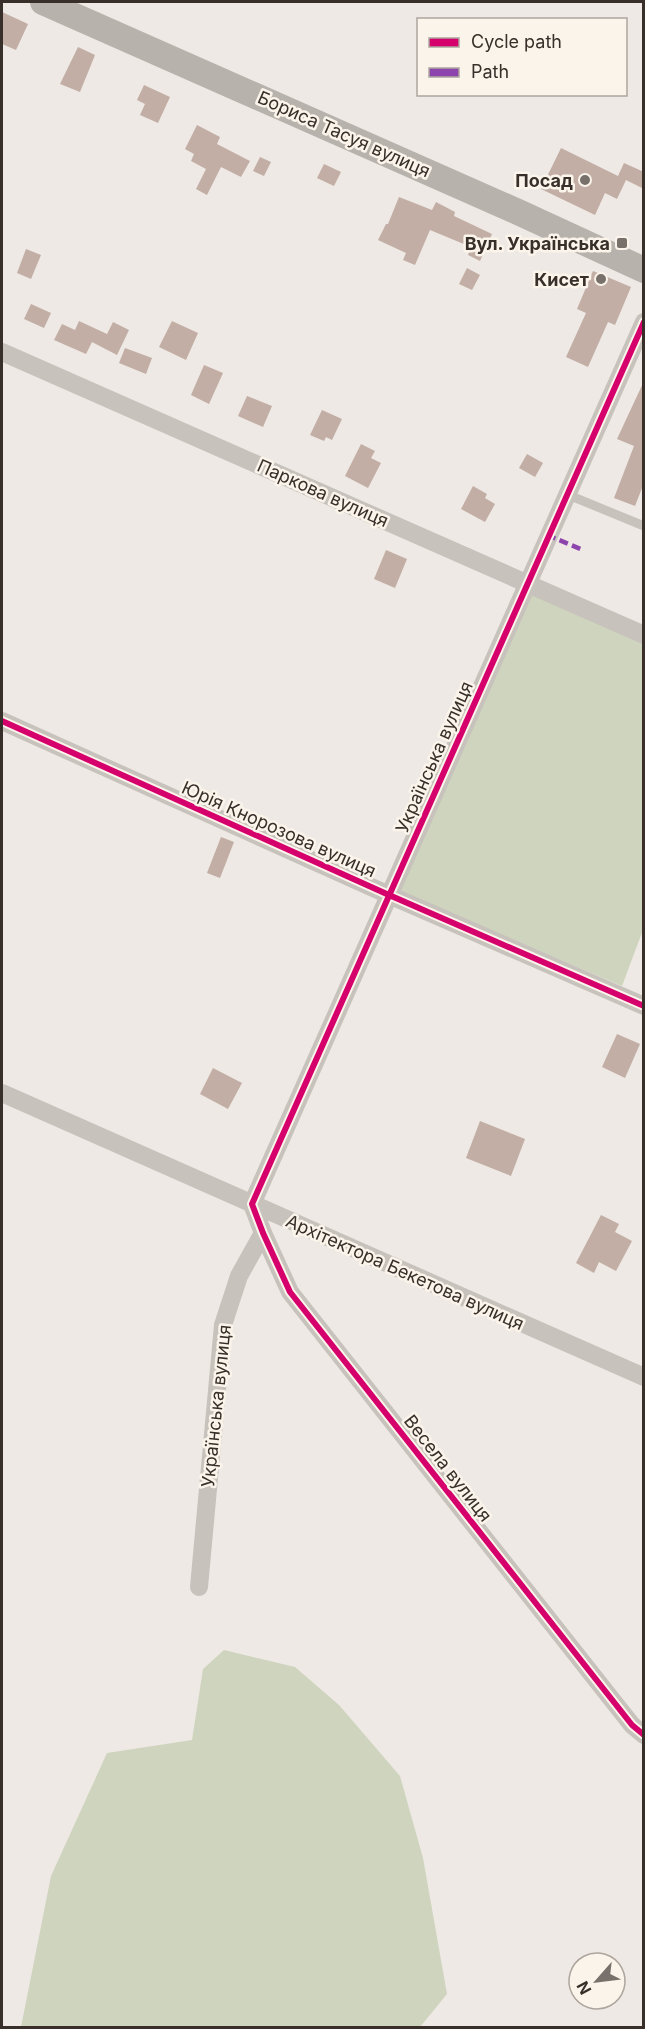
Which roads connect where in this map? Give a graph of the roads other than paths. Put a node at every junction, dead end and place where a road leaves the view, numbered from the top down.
1 (43, 2) edge
2 (644, 270) edge
3 (644, 322) edge
4 (2, 352) edge
5 (566, 494) junction
6 (644, 526) edge
7 (526, 583) junction
8 (644, 635) edge
9 (2, 721) edge
10 (390, 896) junction
11 (644, 1006) edge
12 (2, 1093) edge
13 (252, 1204) junction
14 (263, 1233) junction
15 (644, 1377) edge
16 (199, 1587) dead end
17 (644, 1736) edge

1 - 2 street, Бориса Тасуя вулиця
3 - 5 street, Українська вулиця
4 - 7 street, Паркова вулиця
5 - 6 lane
5 - 7 street, Українська вулиця
7 - 8 street, Паркова вулиця
7 - 10 street, Українська вулиця
9 - 10 street, Юрія Кнорозова вулиця
10 - 11 street, Юрія Кнорозова вулиця
10 - 13 street, Українська вулиця
12 - 13 street, Архітектора Бекетова вулиця
13 - 14 street, Весела вулиця
13 - 15 street, Архітектора Бекетова вулиця
14 - 16 street, Українська вулиця
14 - 17 street, Весела вулиця

